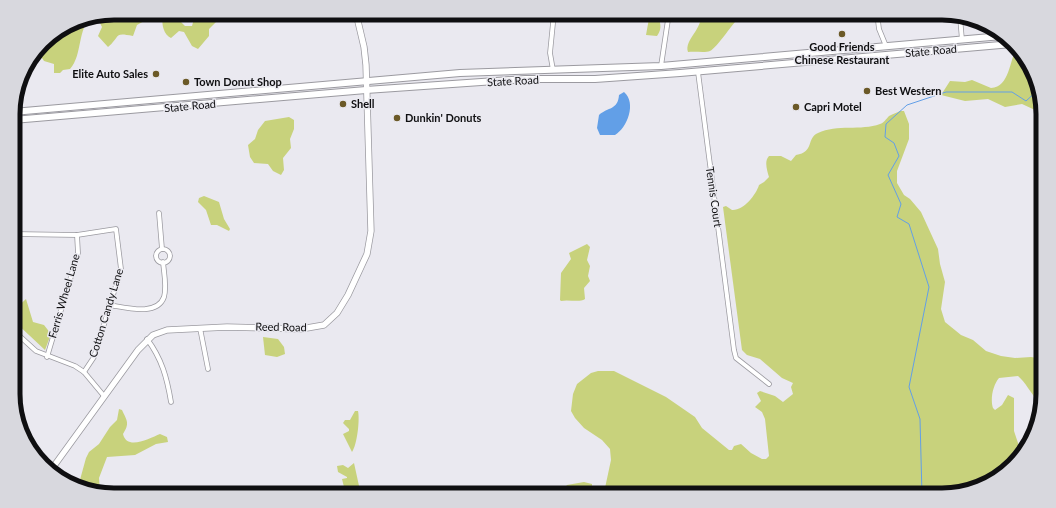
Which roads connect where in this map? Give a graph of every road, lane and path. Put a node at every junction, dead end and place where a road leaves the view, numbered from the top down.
1 (358, 20) edge
2 (553, 20) edge
3 (668, 20) edge
4 (878, 20) edge
5 (960, 22) edge
6 (995, 37) edge
7 (962, 40) junction
8 (1006, 45) edge
9 (886, 46) junction
10 (807, 53) junction
11 (716, 61) junction
12 (808, 62) junction
13 (660, 66) junction
14 (525, 70) junction
15 (553, 70) junction
16 (717, 70) junction
17 (698, 72) junction
18 (524, 79) junction
19 (367, 81) junction
20 (366, 90) junction
21 (20, 111) edge
22 (20, 119) edge
23 (159, 214) dead end
24 (20, 234) edge
25 (77, 235) junction
26 (162, 249) junction
27 (163, 262) junction
28 (110, 304) junction
29 (200, 328) junction
30 (20, 336) edge
31 (147, 339) junction
32 (47, 356) junction
33 (208, 369) dead end
34 (84, 372) junction
35 (769, 384) dead end
36 (104, 396) junction
37 (171, 402) dead end
38 (54, 466) edge

1 - 19 street, Reed Road
2 - 15 street
3 - 13 street
4 - 9 street
5 - 7 street
6 - 7 main road, State Road
7 - 9 main road, State Road
8 - 12 main road, State Road
9 - 10 main road, State Road
10 - 11 main road, State Road
10 - 12 street
11 - 13 main road, State Road
11 - 16 street
12 - 16 main road, State Road
13 - 15 main road, State Road
14 - 15 main road, State Road
14 - 18 street
14 - 19 main road, State Road
16 - 17 main road, State Road
17 - 18 main road, State Road
17 - 35 street, Tennis Court
18 - 20 main road, State Road
19 - 20 street, Reed Road
19 - 21 main road, State Road
20 - 22 main road, State Road
20 - 29 street, Reed Road
23 - 26 street
24 - 25 street
25 - 28 street, Cotton Candy Lane
25 - 32 street, Ferris Wheel Lane
26 - 27 street
26 - 27 street
27 - 28 street
28 - 34 street, Cotton Candy Lane
29 - 31 street, Reed Road
29 - 33 street
30 - 32 street
31 - 36 street, Reed Road
31 - 37 street
32 - 34 street
34 - 36 street
36 - 38 street, Reed Road

